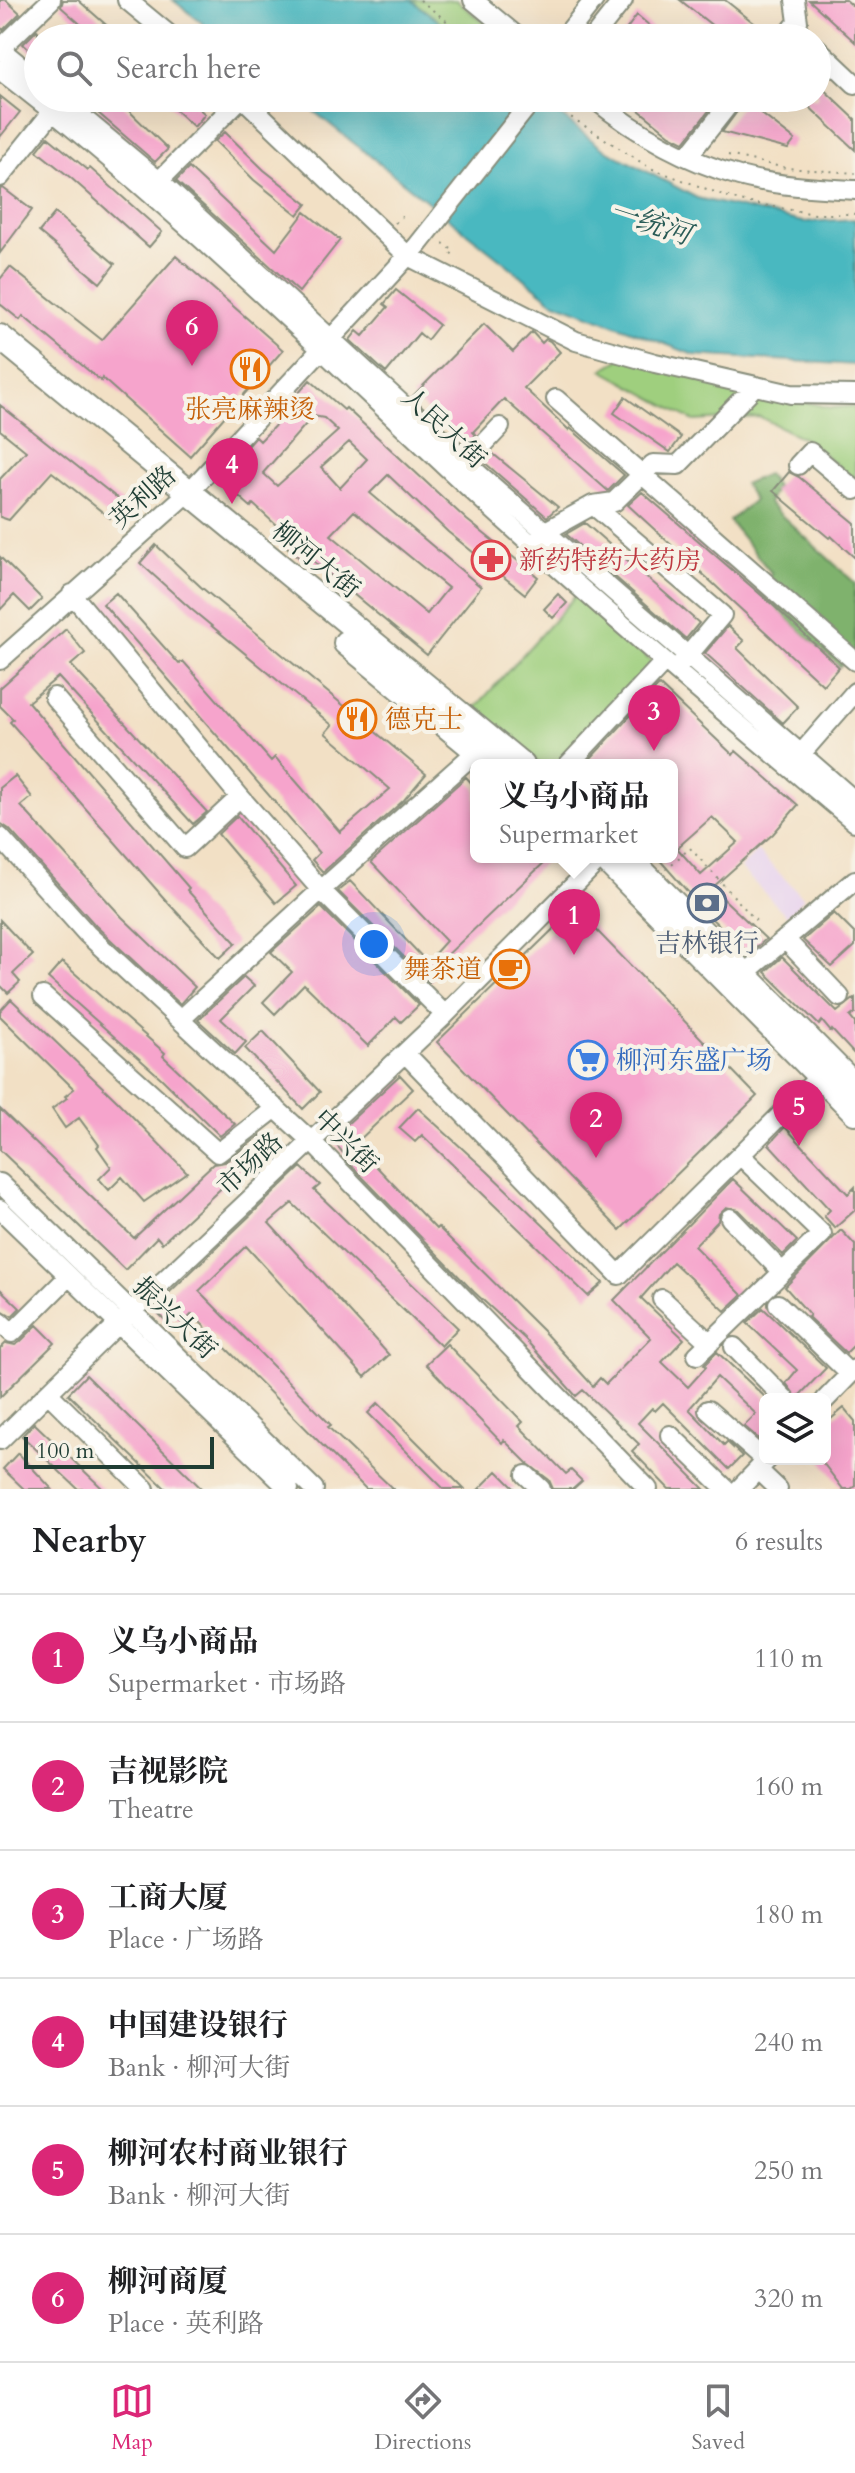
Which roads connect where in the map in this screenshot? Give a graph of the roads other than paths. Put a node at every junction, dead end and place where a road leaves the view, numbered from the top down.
1 (51, 0) edge
2 (127, 0) edge
3 (473, 0) edge
4 (594, 0) edge
5 (623, 0) edge
6 (795, 0) edge
7 (26, 24) edge
8 (152, 24) edge
9 (502, 24) edge
10 (575, 24) edge
11 (604, 24) edge
12 (798, 24) edge
13 (24, 26) edge
14 (0, 49) edge
15 (831, 61) edge
16 (24, 69) edge
17 (0, 70) edge
18 (855, 84) edge
19 (24, 85) edge
20 (50, 112) edge
21 (65, 112) edge
22 (74, 112) edge
23 (228, 112) edge
24 (258, 112) edge
25 (523, 112) edge
26 (610, 112) edge
27 (723, 112) edge
28 (79, 114) joint
29 (691, 152) junction
30 (0, 177) edge
31 (159, 181) junction
32 (855, 190) edge
33 (413, 251) junction
34 (0, 337) edge
35 (328, 344) junction
36 (0, 355) edge
37 (752, 389) dead end
38 (855, 395) edge
39 (556, 399) dead end
40 (500, 427) dead end
41 (466, 463) junction
42 (798, 465) dead end
43 (643, 474) junction
44 (855, 490) edge
45 (183, 497) junction
46 (593, 505) junction
47 (539, 538) junction
48 (72, 594) junction
49 (0, 660) edge
50 (855, 661) edge
51 (676, 663) junction
52 (855, 692) edge
53 (54, 697) dead end
54 (800, 755) junction
55 (485, 758) edge
56 (514, 759) edge
57 (574, 759) edge
58 (470, 770) edge
59 (240, 797) junction
60 (855, 801) edge
61 (855, 822) edge
62 (0, 837) edge
63 (597, 863) edge
64 (609, 863) edge
65 (634, 863) edge
66 (855, 880) edge
67 (321, 890) junction
68 (785, 939) junction
69 (745, 973) junction
70 (43, 996) dead end
71 (840, 997) dead end
72 (445, 1015) junction
73 (180, 1020) junction
74 (405, 1053) junction
75 (817, 1072) junction
76 (855, 1086) edge
77 (276, 1108) junction
78 (855, 1112) edge
79 (311, 1141) junction
80 (740, 1155) junction
81 (0, 1183) edge
82 (0, 1209) edge
83 (730, 1218) dead end
84 (615, 1271) junction
85 (782, 1272) junction
86 (69, 1276) junction
87 (662, 1299) dead end
88 (778, 1304) dead end
89 (124, 1318) junction
90 (0, 1322) edge
91 (734, 1347) dead end
92 (853, 1372) edge
93 (48, 1393) junction
94 (779, 1393) edge
95 (831, 1394) edge
96 (708, 1410) dead end
97 (670, 1435) dead end
98 (0, 1440) edge
99 (759, 1458) edge
100 (762, 1465) edge
101 (765, 1465) edge
102 (526, 1475) dead end
103 (145, 1489) edge
104 (289, 1489) edge
105 (314, 1489) edge
106 (541, 1489) edge
107 (648, 1489) edge
108 (726, 1489) edge
109 (739, 1489) edge
110 (778, 1489) edge

1 - 7 street
2 - 8 street
3 - 9 street
4 - 10 street
5 - 11 street
6 - 12 street
13 - 14 street
14 - 16 street
15 - 18 street
17 - 19 street, 人民大街
20 - 30 street
21 - 35 street, 人民大街
22 - 28 street, 人民大街
23 - 31 street
24 - 33 street
25 - 33 street, 英利路
26 - 29 street
27 - 29 street
28 - 31 street, 人民大街
29 - 32 street
31 - 35 street, 人民大街
33 - 35 street, 英利路
33 - 38 street
34 - 45 main road, 柳河大街
35 - 41 street, 人民大街
35 - 45 street, 英利路
35 - 47 street, 人民大街
36 - 45 main road, 柳河大街
37 - 43 street
39 - 43 street
40 - 41 street
41 - 47 street, 人民大街
42 - 44 street
43 - 46 street
43 - 50 street
45 - 48 street, 英利路
45 - 55 main road, 柳河大街
45 - 56 main road, 柳河大街
46 - 47 street
46 - 51 street
47 - 51 street, 人民大街
48 - 49 street, 英利路
48 - 59 street
51 - 54 street, 人民大街
51 - 57 street
51 - 61 street, 人民大街
52 - 54 street
53 - 59 street
54 - 60 street, 人民大街
58 - 67 street
59 - 67 street
62 - 73 street, 中兴街
63 - 72 street, 市场路
64 - 75 main road
65 - 69 main road
66 - 68 street
67 - 72 street
67 - 73 street
68 - 69 street
68 - 71 street
69 - 76 main road
70 - 77 street
72 - 74 street, 市场路
73 - 77 street, 中兴街
74 - 79 street, 市场路
74 - 84 street
75 - 78 main road
75 - 80 street
75 - 84 street
77 - 79 street, 中兴街
79 - 89 street, 市场路
79 - 107 street, 中兴街
80 - 84 street
80 - 85 street
81 - 89 street, 振兴大街
82 - 86 street, 振兴大街
83 - 85 street
85 - 87 street
86 - 89 street, 振兴大街
86 - 90 street
88 - 92 street
89 - 93 street, 市场路
89 - 104 street, 振兴大街
89 - 105 street, 振兴大街
91 - 94 street
92 - 95 street
93 - 98 street, 市场路
93 - 103 street
96 - 99 street
97 - 108 street
100 - 109 street
101 - 110 street
102 - 106 street

